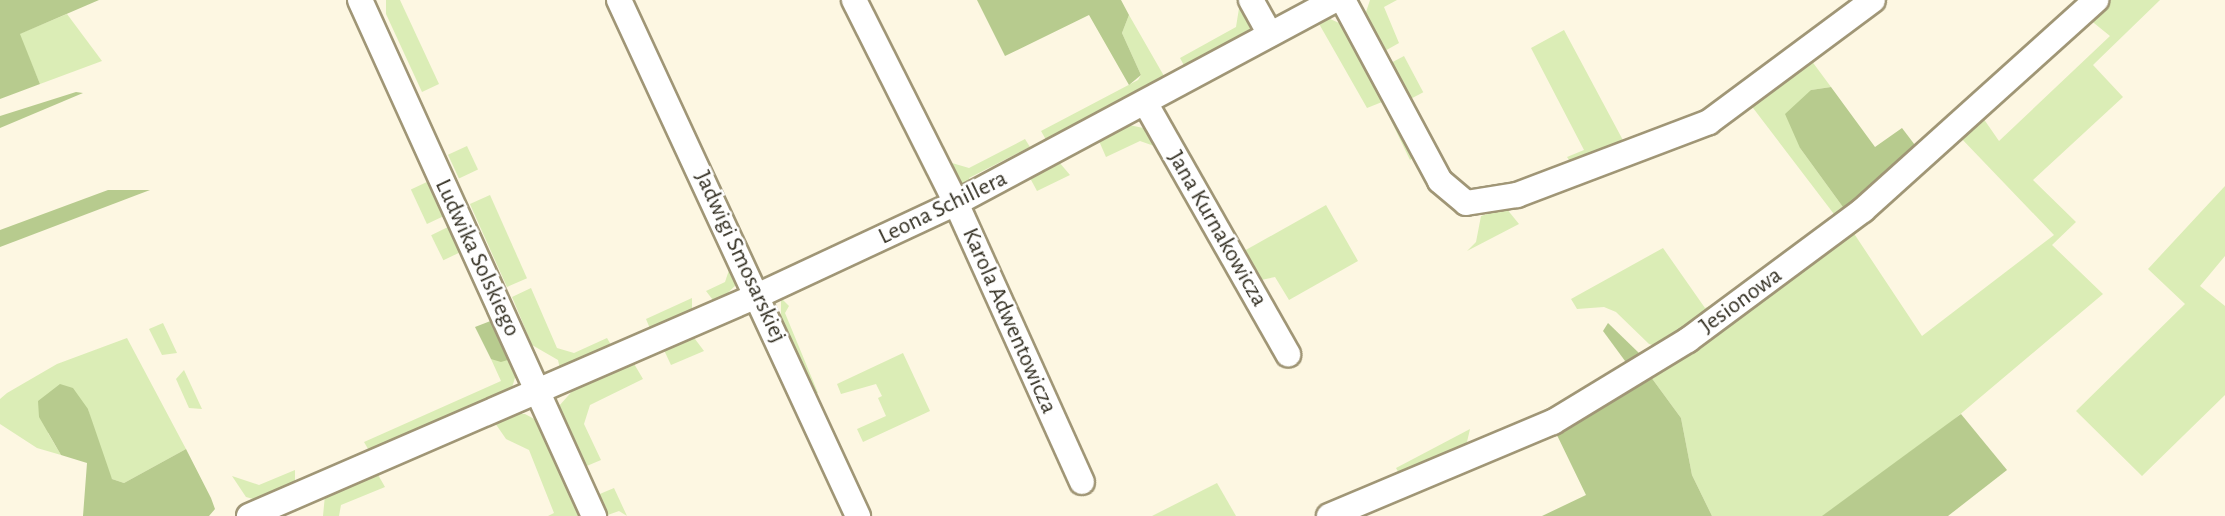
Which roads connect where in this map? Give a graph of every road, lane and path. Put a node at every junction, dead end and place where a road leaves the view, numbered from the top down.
1 (360, 0) edge
2 (619, 0) edge
3 (854, 0) edge
4 (1251, 0) edge
5 (1335, 0) edge
6 (1343, 0) edge
7 (1873, 0) edge
8 (2096, 0) edge
9 (1270, 33) junction
10 (1146, 104) junction
11 (956, 203) junction
12 (759, 295) junction
13 (1288, 354) dead end
14 (540, 391) junction
15 (1082, 482) dead end
16 (249, 516) edge
17 (594, 516) edge
18 (858, 516) edge
19 (1329, 516) edge

1 - 14 street, Ludwika Solskiego
2 - 12 street, Jadwigi Smosarskiej
3 - 11 street, Karola Adwentowicza
4 - 9 street
5 - 9 street, Leona Schillera
6 - 7 street
8 - 19 street, Jesionowa
9 - 10 street, Leona Schillera
10 - 11 street, Leona Schillera
10 - 13 street, Jana Kurnakowicza
11 - 12 street, Leona Schillera
11 - 15 street, Karola Adwentowicza
12 - 14 street, Leona Schillera
12 - 18 street, Jadwigi Smosarskiej
14 - 16 street, Leona Schillera
14 - 17 street, Ludwika Solskiego

